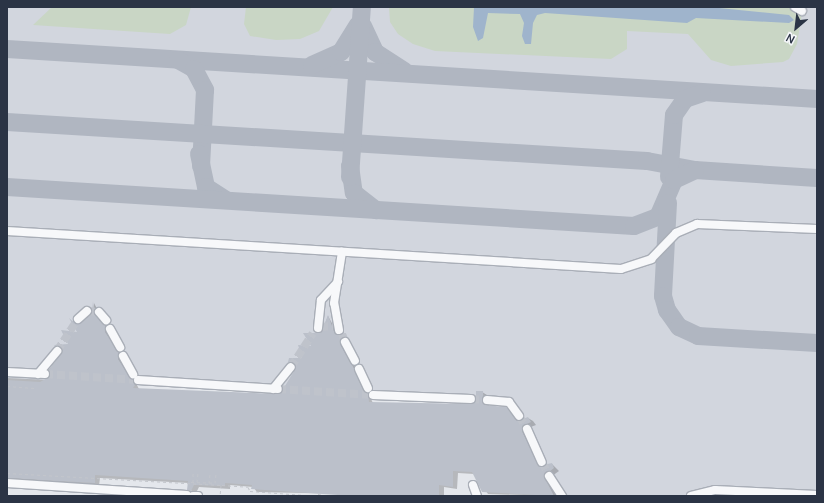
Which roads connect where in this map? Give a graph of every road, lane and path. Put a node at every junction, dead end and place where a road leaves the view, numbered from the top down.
1 (795, 7) edge
2 (802, 11) dead end
3 (817, 229) edge
4 (7, 232) edge
5 (342, 252) junction
6 (340, 277) junction
7 (87, 311) tunnel mouth
8 (99, 312) tunnel mouth
9 (78, 318) tunnel mouth
10 (106, 320) dead end
11 (110, 329) dead end
12 (317, 329) tunnel mouth
13 (120, 347) dead end
14 (57, 352) tunnel mouth
15 (124, 356) dead end
16 (355, 361) dead end
17 (291, 367) tunnel mouth
18 (359, 369) dead end
19 (7, 372) edge
20 (7, 386) edge
21 (34, 388) dead end
22 (471, 399) tunnel mouth
23 (487, 400) tunnel mouth
24 (519, 416) tunnel mouth
25 (527, 430) tunnel mouth
26 (542, 462) tunnel mouth
27 (7, 473) edge
28 (193, 473) dead end
29 (198, 473) dead end
30 (210, 474) dead end
31 (216, 474) dead end
32 (549, 476) tunnel mouth
33 (116, 477) dead end
34 (134, 478) dead end
35 (115, 480) junction
36 (179, 480) dead end
37 (133, 481) junction
38 (197, 482) junction
39 (7, 483) edge
40 (179, 483) junction
41 (209, 483) junction
42 (234, 483) dead end
43 (221, 485) junction
44 (473, 485) dead end
45 (234, 486) junction
46 (190, 495) edge
47 (318, 495) edge
48 (817, 495) edge
49 (198, 496) edge
50 (220, 496) edge
51 (329, 496) edge
52 (477, 496) edge
53 (562, 496) edge
54 (691, 496) edge

1 - 2 lane
3 - 5 lane
4 - 5 lane
5 - 6 lane
6 - 12 lane
6 - 16 lane
7 - 9 lane
8 - 10 lane
11 - 13 lane
14 - 19 lane
15 - 17 lane
18 - 22 lane
20 - 21 path
23 - 24 lane
25 - 26 lane
27 - 35 path
28 - 38 path
29 - 38 path
30 - 41 path
31 - 41 path
32 - 53 lane
33 - 35 path
34 - 37 path
35 - 37 path
36 - 40 path
37 - 40 path
38 - 41 path
39 - 46 lane
40 - 43 path
42 - 45 path
43 - 45 path
43 - 50 path
44 - 52 lane
45 - 47 path
46 - 49 lane
47 - 51 path
48 - 54 lane

